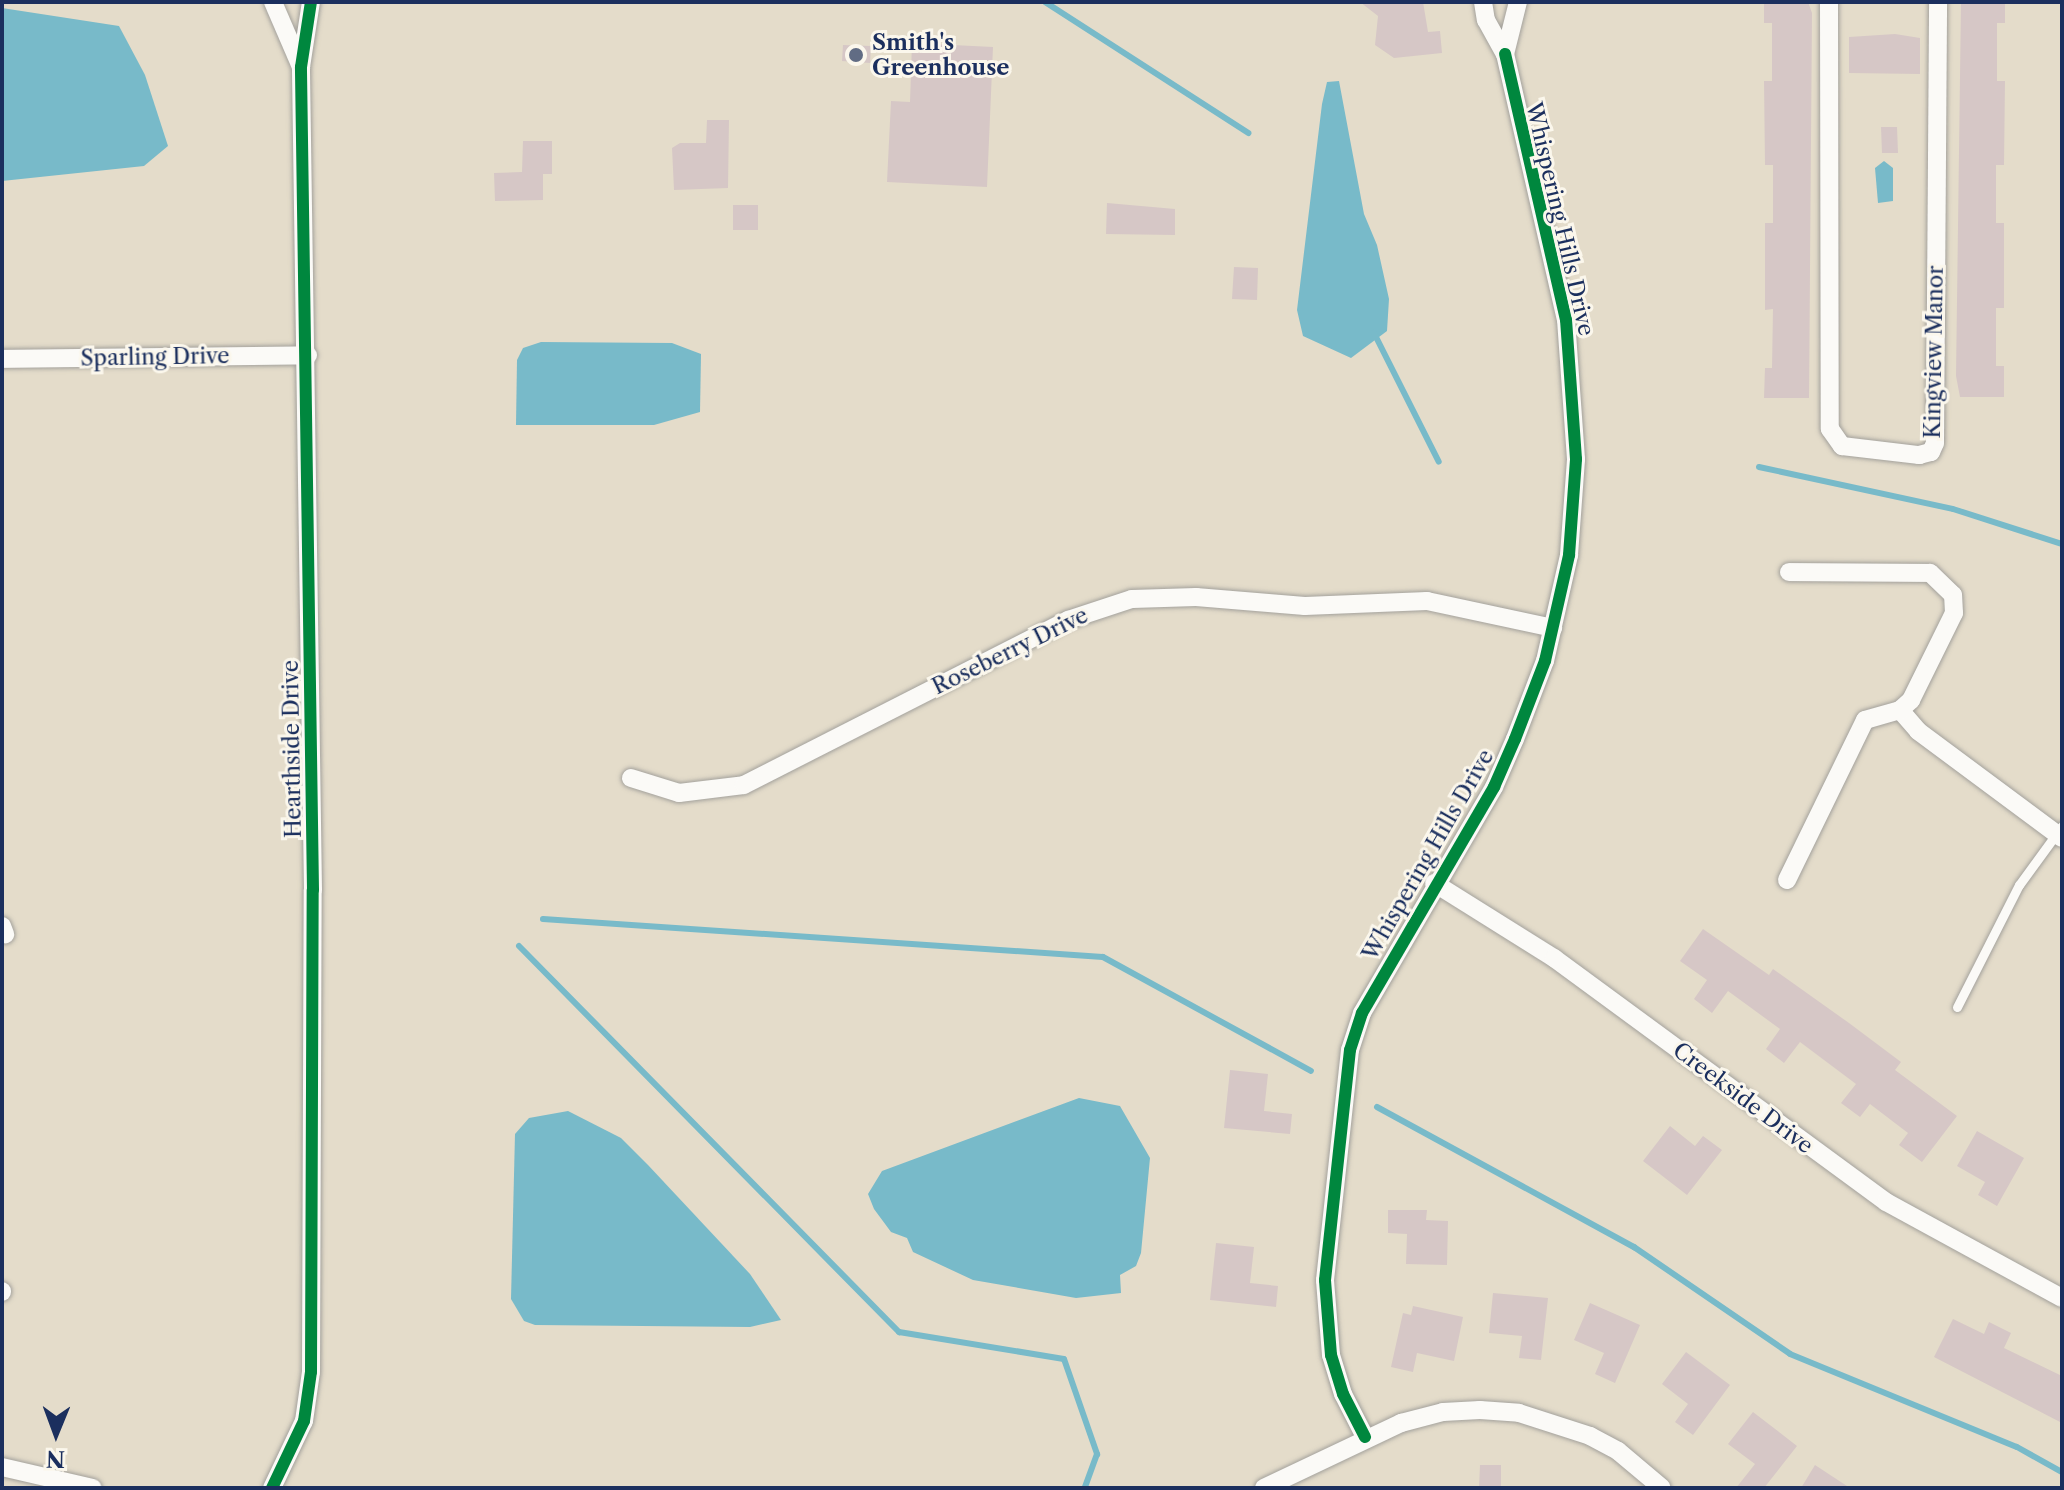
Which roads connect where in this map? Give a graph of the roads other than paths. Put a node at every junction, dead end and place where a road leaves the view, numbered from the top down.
1 (273, 2) edge
2 (311, 2) edge
3 (1483, 2) edge
4 (1518, 2) edge
5 (1829, 2) edge
6 (1938, 2) edge
7 (1505, 54) junction
8 (301, 67) junction
9 (308, 355) junction
10 (2, 359) edge
11 (1789, 572) dead end
12 (1553, 628) junction
13 (1900, 710) junction
14 (631, 778) dead end
15 (2060, 832) edge
16 (1787, 880) dead end
17 (1434, 883) junction
18 (1957, 1007) dead end
19 (2062, 1298) edge
20 (1365, 1437) junction
21 (2, 1467) edge
22 (93, 1488) edge
23 (272, 1488) edge
24 (1264, 1488) edge
25 (1662, 1488) edge

1 - 8 street, Hearthside Drive
2 - 8 street, Hearthside Drive
3 - 7 street, Whispering Hills Drive
4 - 7 street, Whispering Hills Drive
5 - 6 street, Kingview Manor
7 - 12 street, Whispering Hills Drive
8 - 9 street, Hearthside Drive
9 - 10 street, Sparling Drive
9 - 23 street, Hearthside Drive
11 - 13 street
12 - 14 street, Roseberry Drive
12 - 17 street, Whispering Hills Drive
13 - 15 street
13 - 16 street
15 - 18 lane
17 - 19 street, Creekside Drive
17 - 20 street, Whispering Hills Drive
20 - 24 street
20 - 25 street
21 - 22 street

